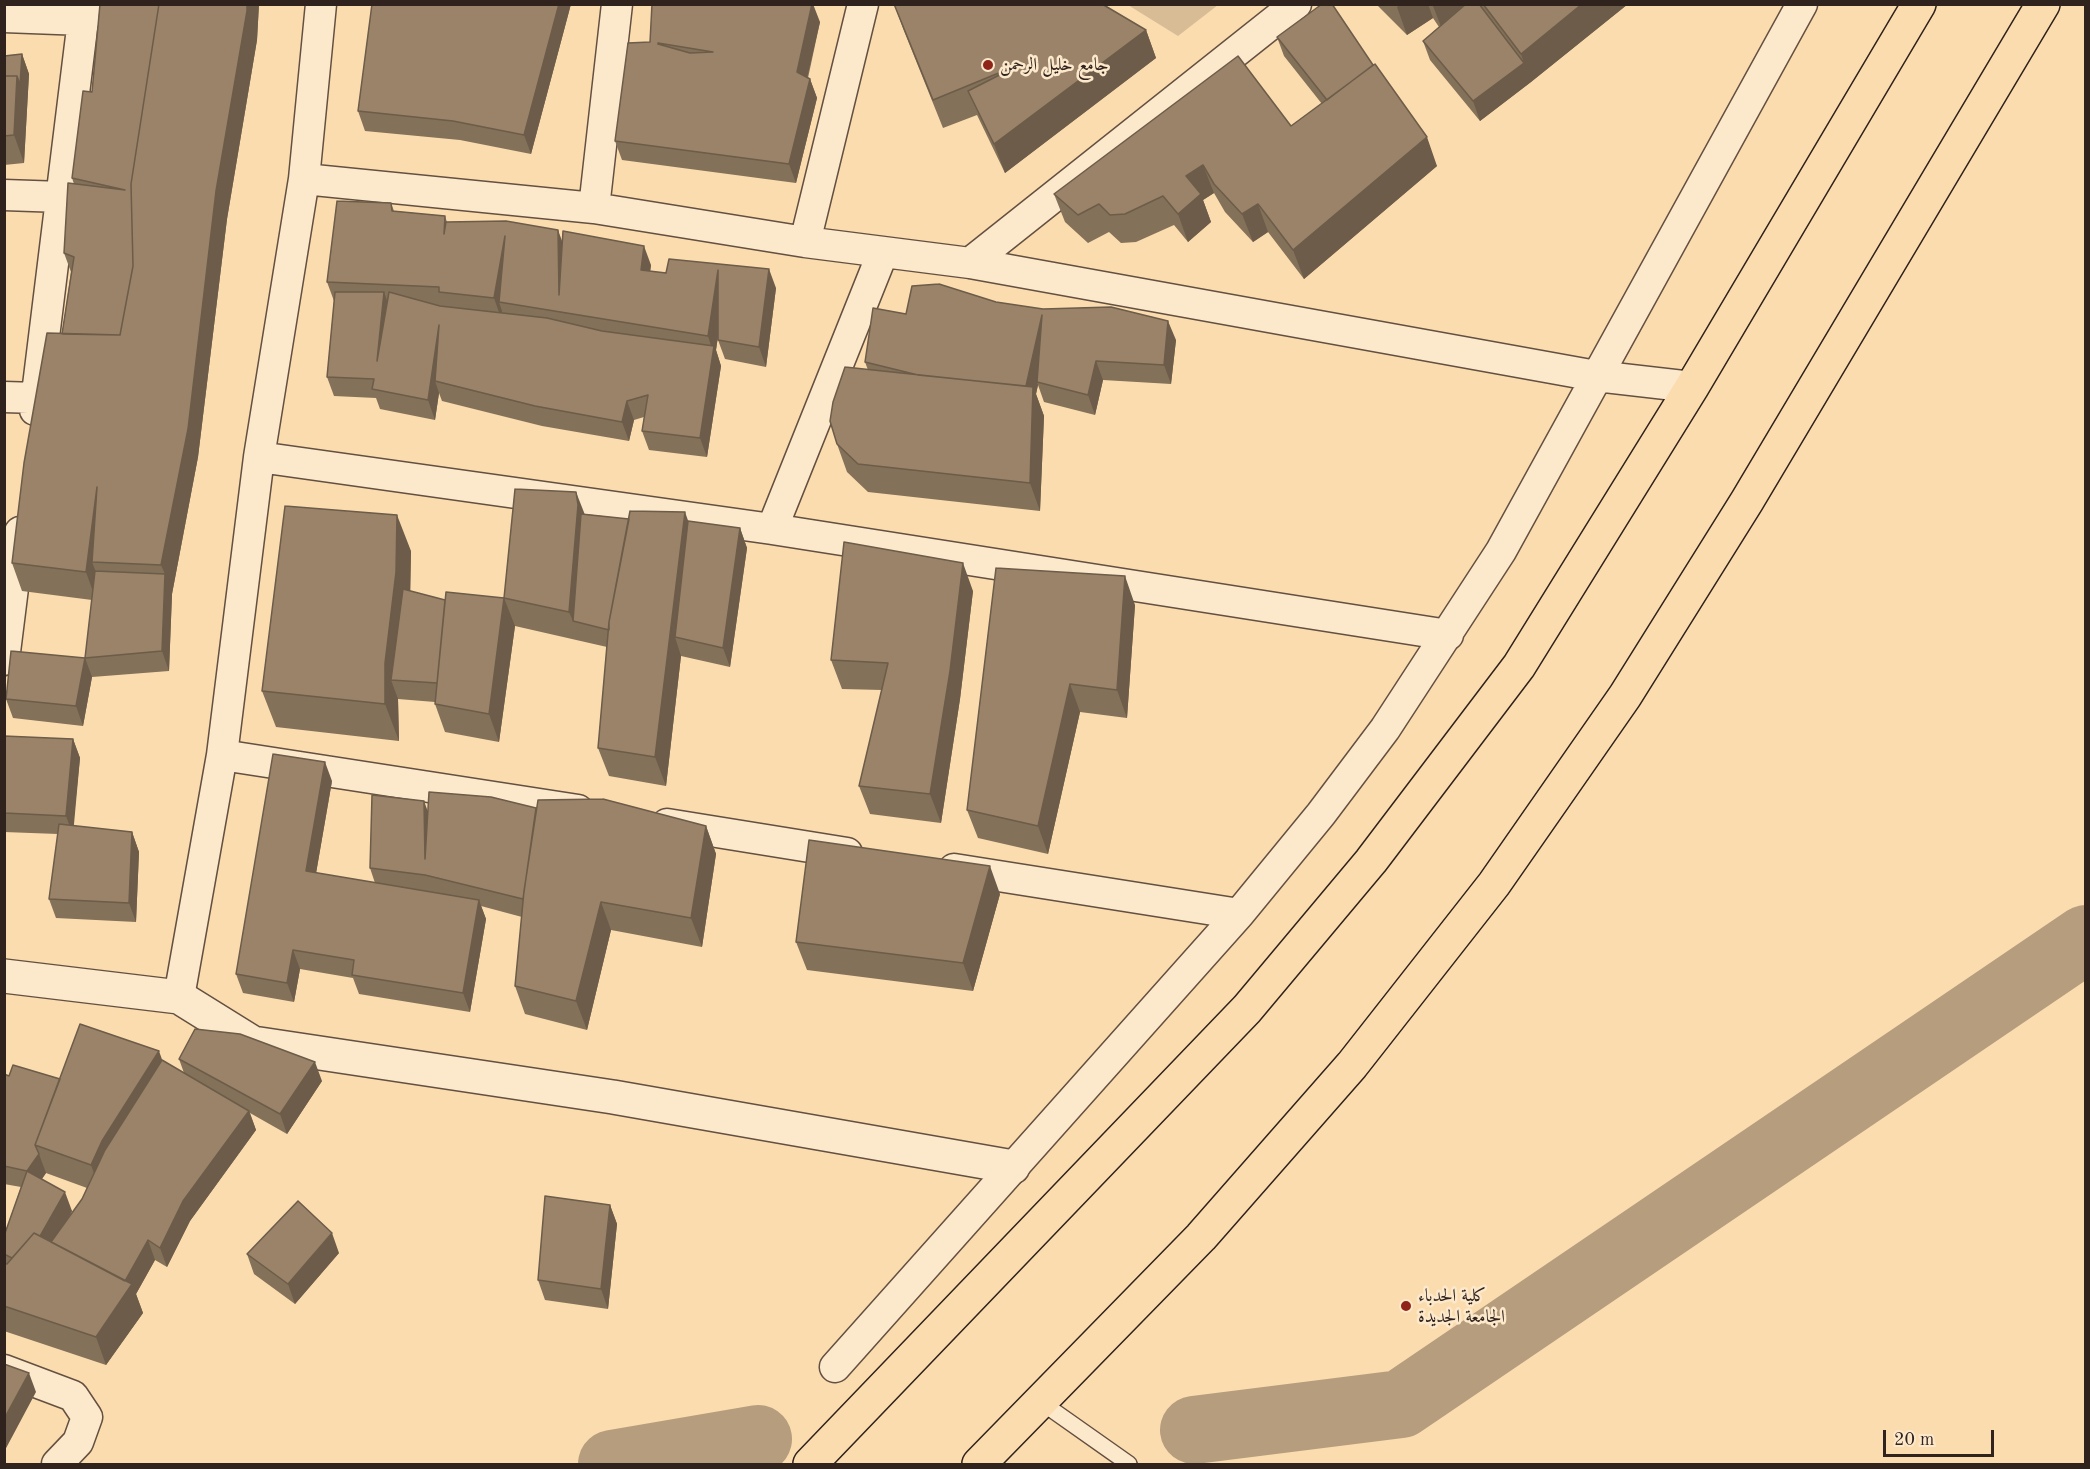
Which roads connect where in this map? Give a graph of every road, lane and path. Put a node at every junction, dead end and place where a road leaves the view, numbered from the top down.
1 (321, 4) edge
2 (616, 4) edge
3 (863, 4) edge
4 (1296, 4) edge
5 (1802, 4) edge
6 (1919, 4) edge
7 (2043, 4) edge
8 (85, 12) edge
9 (4, 17) edge
10 (304, 179) junction
11 (4, 195) edge
12 (62, 197) junction
13 (594, 208) junction
14 (805, 242) junction
15 (883, 252) junction
16 (970, 263) junction
17 (1596, 376) junction
18 (1692, 387) junction
19 (4, 397) edge
20 (37, 398) junction
21 (32, 434) edge
22 (259, 457) junction
23 (24, 504) edge
24 (772, 529) junction
25 (10, 574) edge
26 (1448, 635) junction
27 (4, 660) edge
28 (222, 755) junction
29 (600, 814) edge
30 (636, 820) edge
31 (872, 856) edge
32 (932, 866) edge
33 (1239, 914) junction
34 (4, 976) edge
35 (179, 997) junction
36 (1013, 1167) junction
37 (836, 1367) dead end
38 (4, 1370) edge
39 (1041, 1402) junction
40 (57, 1464) edge
41 (810, 1464) edge
42 (979, 1464) edge
43 (1129, 1464) edge

1 - 10 street
2 - 13 street
3 - 14 street
4 - 16 street
5 - 17 street
6 - 18 main road
7 - 39 main road
8 - 9 street
8 - 12 street
10 - 13 street
10 - 22 street
11 - 12 street
12 - 20 street
13 - 14 street
14 - 15 street
15 - 16 street
15 - 24 street
16 - 17 street
17 - 18 street
17 - 26 street
18 - 41 main road
19 - 20 street
20 - 21 street
22 - 24 street
22 - 28 street
23 - 25 street
24 - 26 street
25 - 27 street
26 - 33 street
28 - 29 street
28 - 35 street
30 - 31 street
32 - 33 street
33 - 36 street
34 - 35 street
35 - 36 street
36 - 37 street
38 - 40 street
39 - 42 main road
39 - 43 lane

